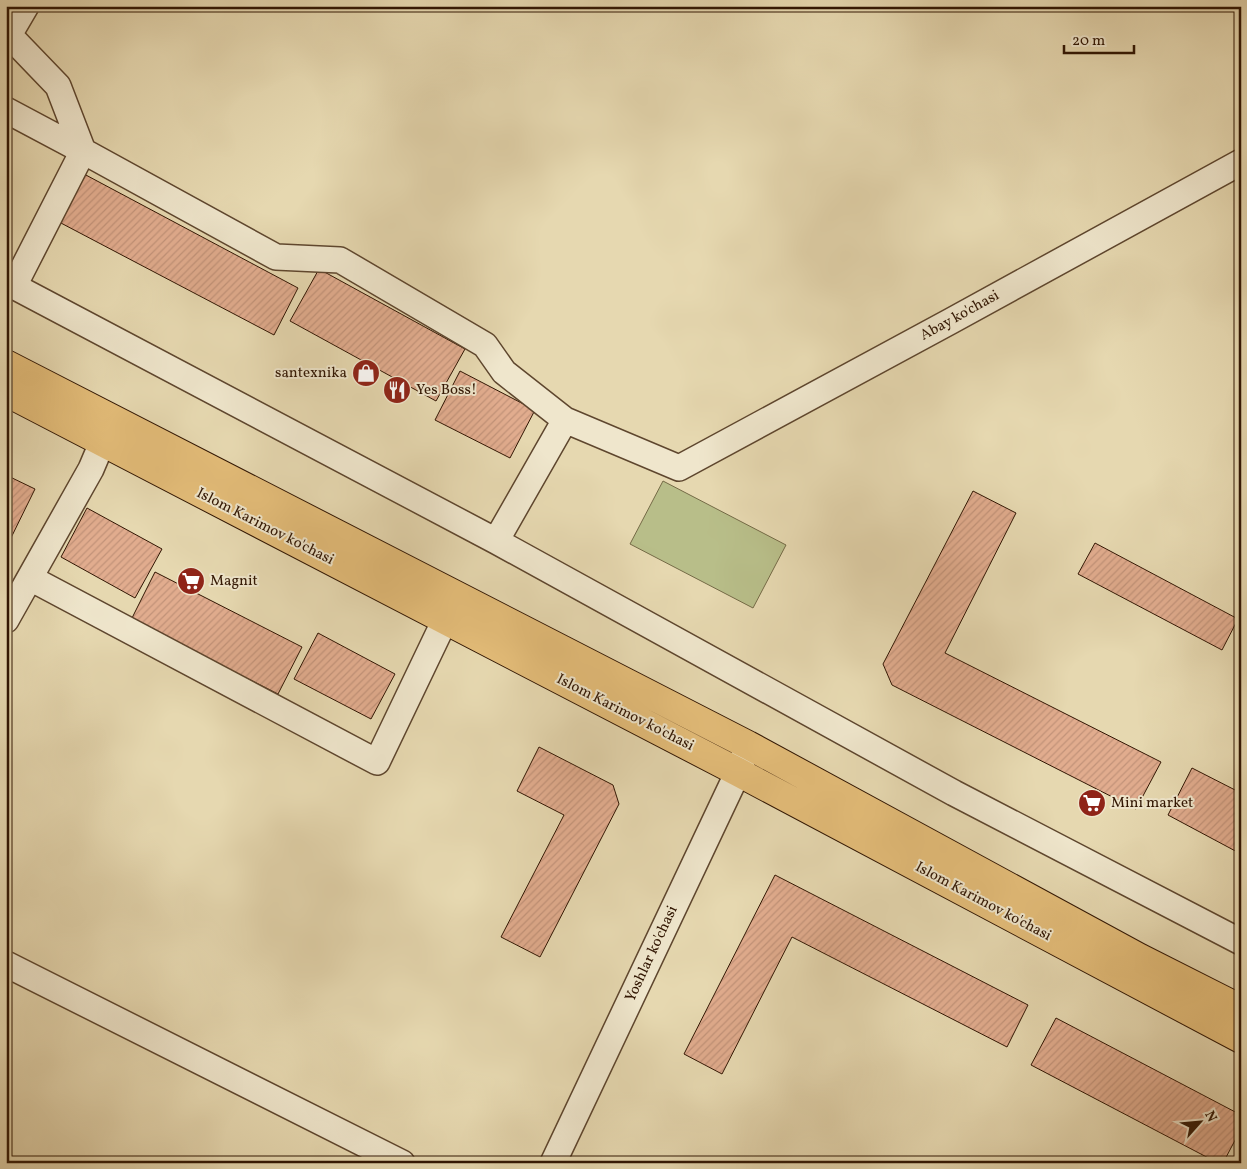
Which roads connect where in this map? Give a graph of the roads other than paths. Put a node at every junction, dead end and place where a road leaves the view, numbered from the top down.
1 (26, 6) edge
2 (8, 34) edge
3 (6, 110) edge
4 (82, 151) junction
5 (1241, 162) edge
6 (10, 284) edge
7 (6, 364) edge
8 (6, 392) edge
9 (565, 420) junction
10 (102, 443) junction
11 (496, 541) junction
12 (30, 578) junction
13 (6, 620) edge
14 (445, 620) junction
15 (748, 745) junction
16 (738, 772) junction
17 (1241, 942) edge
18 (6, 964) edge
19 (1241, 1009) edge
20 (1241, 1038) edge
21 (402, 1163) edge
22 (553, 1163) edge

1 - 2 street
2 - 4 street
3 - 4 street
4 - 6 street
4 - 9 street
5 - 9 street, Abay ko'chasi
6 - 11 street
7 - 15 main road, Islom Karimov ko'chasi
8 - 10 main road, Islom Karimov ko'chasi
9 - 11 street
10 - 12 street
10 - 14 main road, Islom Karimov ko'chasi
11 - 17 street
12 - 13 street
12 - 14 street
14 - 16 main road, Islom Karimov ko'chasi
15 - 16 street, Yoshlar ko'chasi
15 - 19 main road, Islom Karimov ko'chasi
16 - 20 main road, Islom Karimov ko'chasi
16 - 22 street, Yoshlar ko'chasi
18 - 21 street

